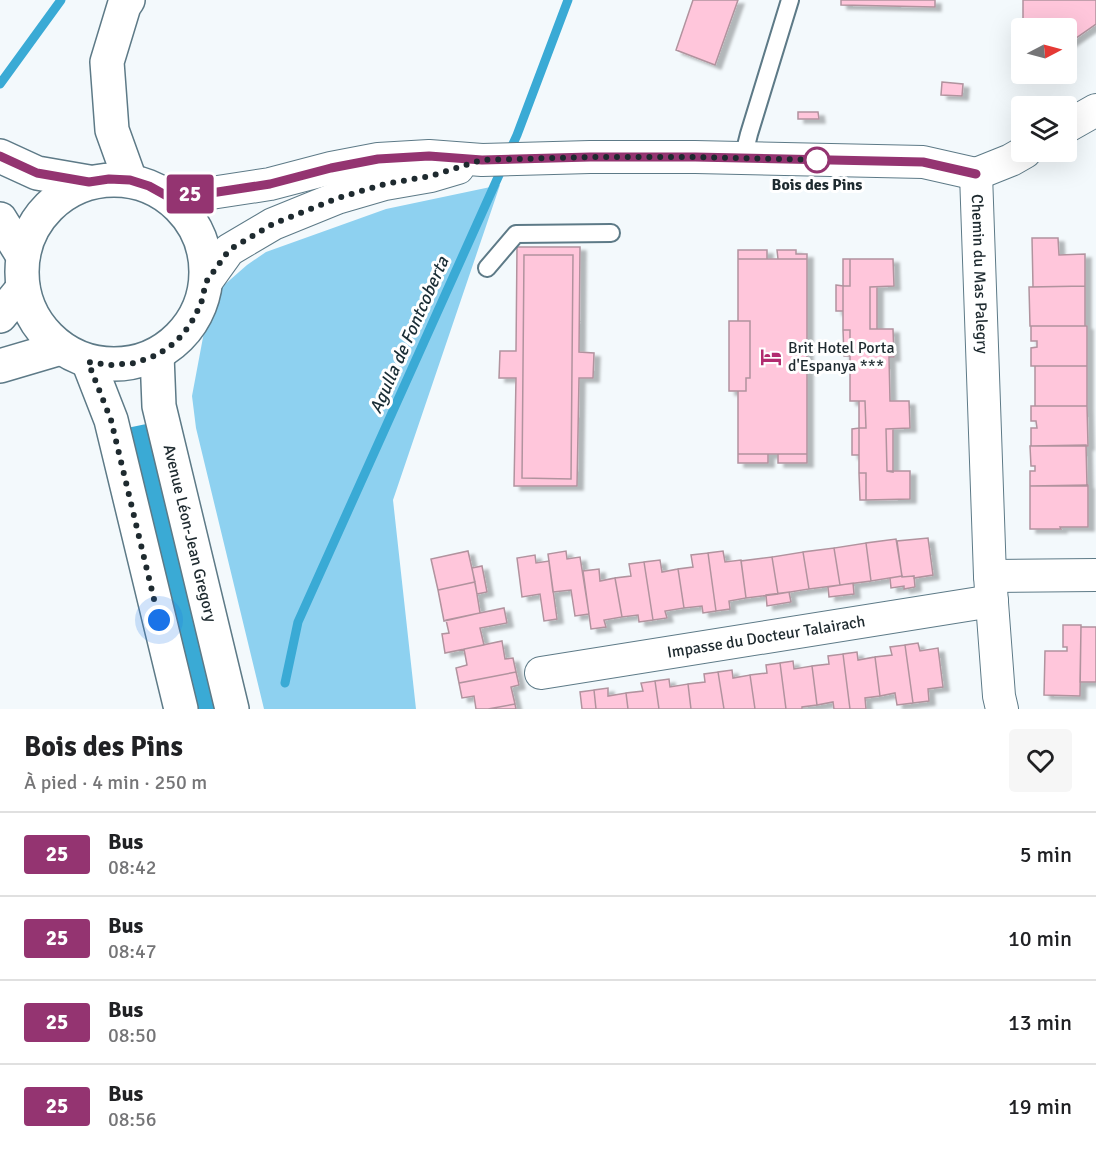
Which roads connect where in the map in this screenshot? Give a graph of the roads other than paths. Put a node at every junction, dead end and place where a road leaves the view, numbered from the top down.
1 (128, 0) edge
2 (790, 0) edge
3 (1096, 110) edge
4 (1077, 121) edge
5 (0, 156) edge
6 (743, 158) junction
7 (482, 160) junction
8 (1011, 160) edge
9 (976, 174) junction
10 (130, 180) junction
11 (89, 182) junction
12 (167, 196) junction
13 (0, 219) edge
14 (611, 233) dead end
15 (23, 256) junction
16 (487, 268) dead end
17 (206, 282) junction
18 (22, 288) junction
19 (0, 316) edge
20 (74, 355) junction
21 (157, 355) junction
22 (0, 366) edge
23 (1096, 575) edge
24 (991, 589) junction
25 (541, 673) dead end
26 (181, 709) edge
27 (232, 709) edge
28 (1002, 709) edge

1 - 10 main road
2 - 6 lane
3 - 4 street
5 - 11 main road
6 - 7 street, Chemin du Mas Palegry
6 - 9 street, Chemin du Mas Palegry
7 - 12 street
7 - 17 street
8 - 9 street
9 - 24 street, Chemin du Mas Palegry
10 - 11 main road
10 - 12 main road
11 - 15 main road
12 - 17 main road
13 - 15 main road
14 - 16 lane
15 - 18 main road
17 - 21 main road
18 - 19 main road
18 - 20 main road
20 - 21 main road
20 - 22 main road
20 - 26 main road
21 - 27 main road, Avenue Léon-Jean Gregory
23 - 24 street, Impasse du Docteur Talairach
24 - 25 street, Impasse du Docteur Talairach
24 - 28 street, Chemin du Mas Palegry

